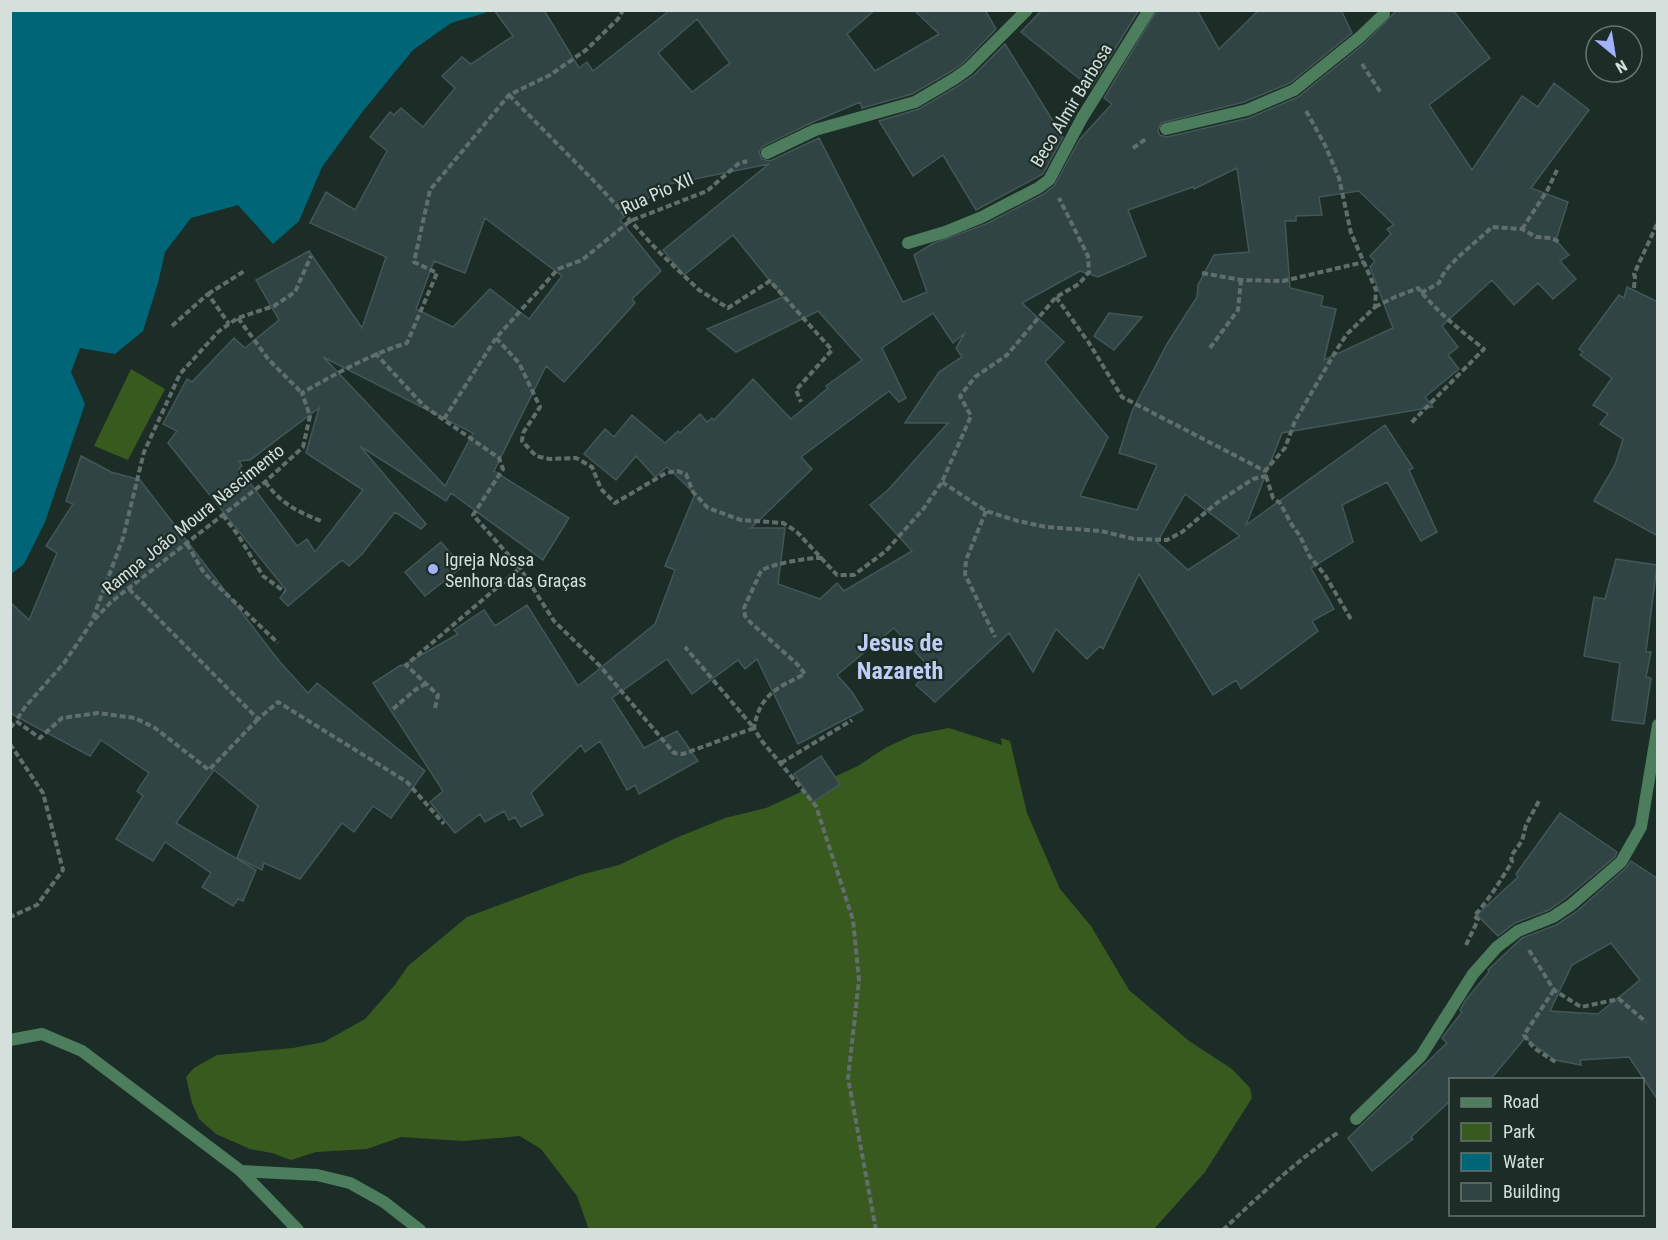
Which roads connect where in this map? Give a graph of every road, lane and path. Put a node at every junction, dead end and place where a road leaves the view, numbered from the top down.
1 (623, 10) edge
2 (1027, 10) edge
3 (1149, 10) edge
4 (1386, 12) edge
5 (1365, 16) dead end
6 (1349, 46) junction
7 (1294, 90) junction
8 (1381, 93) dead end
9 (509, 95) junction
10 (1167, 129) dead end
11 (767, 153) joint
12 (1557, 170) dead end
13 (1049, 180) junction
14 (630, 221) junction
15 (1658, 222) edge
16 (1522, 229) junction
17 (1559, 242) dead end
18 (908, 243) dead end
19 (311, 256) dead end
20 (1364, 262) junction
21 (246, 270) dead end
22 (1202, 273) dead end
23 (1241, 280) junction
24 (1634, 288) dead end
25 (1422, 293) junction
26 (208, 294) junction
27 (1056, 297) junction
28 (1374, 307) junction
29 (238, 318) junction
30 (229, 324) junction
31 (172, 326) dead end
32 (496, 338) junction
33 (1210, 348) dead end
34 (375, 353) junction
35 (302, 393) junction
36 (801, 402) dead end
37 (444, 419) junction
38 (1411, 423) dead end
39 (1265, 474) junction
40 (265, 482) junction
41 (942, 482) junction
42 (986, 511) junction
43 (223, 515) junction
44 (321, 521) dead end
45 (187, 544) junction
46 (822, 558) junction
47 (520, 568) junction
48 (129, 589) junction
49 (285, 592) dead end
50 (1352, 621) dead end
51 (92, 622) junction
52 (995, 637) dead end
53 (278, 643) dead end
54 (685, 647) dead end
55 (427, 683) junction
56 (435, 708) dead end
57 (393, 709) dead end
58 (81, 711) dead end
59 (82, 717) junction
60 (258, 719) junction
61 (852, 720) dead end
62 (16, 721) junction
63 (1658, 725) edge
64 (10, 728) edge
65 (754, 728) junction
66 (10, 744) edge
67 (782, 763) junction
68 (1540, 799) dead end
69 (444, 824) dead end
70 (1485, 904) dead end
71 (10, 917) edge
72 (1518, 931) junction
73 (1554, 990) junction
74 (1646, 1022) dead end
75 (10, 1040) edge
76 (1557, 1063) dead end
77 (1356, 1119) joint
78 (241, 1171) junction
79 (298, 1230) edge
80 (420, 1230) edge
81 (876, 1230) edge
82 (1223, 1230) edge

1 - 9 path
2 - 11 street
3 - 13 street, Beco Almir Barbosa
4 - 5 street
4 - 6 street
6 - 7 street
6 - 8 path
7 - 10 street
7 - 20 path
9 - 14 path
9 - 34 path
11 - 14 path, Rua Pio XII
12 - 16 path
13 - 18 street, Beco Almir Barbosa
13 - 27 path
14 - 32 path, Rua Pio XII
14 - 36 path
15 - 24 path
16 - 17 path
16 - 25 path
19 - 29 path
20 - 23 path
20 - 28 path
21 - 26 path
22 - 23 path
23 - 33 path
25 - 28 path
25 - 38 path
26 - 30 path
26 - 31 path
27 - 39 path
27 - 41 path
28 - 39 path
29 - 30 path
29 - 35 path
30 - 51 path
32 - 37 path, Rua Pio XII
32 - 46 path
34 - 35 path
34 - 37 path
35 - 40 path, Rampa João Moura Nascimento
37 - 47 path
39 - 42 path
39 - 50 path
40 - 43 path, Rampa João Moura Nascimento
40 - 44 path
41 - 42 path
41 - 46 path
42 - 52 path
43 - 45 path, Rampa João Moura Nascimento
43 - 49 path
45 - 48 path, Rampa João Moura Nascimento
45 - 53 path
46 - 65 path
47 - 55 path
47 - 65 path
48 - 51 path, Rampa João Moura Nascimento
48 - 60 path
51 - 62 path, Rampa João Moura Nascimento
54 - 65 path
55 - 56 path
55 - 57 path
58 - 59 path
59 - 60 path
59 - 62 path
60 - 69 path
61 - 67 path
62 - 64 path, Rampa João Moura Nascimento
63 - 72 street
65 - 67 path
66 - 71 path
67 - 81 path
68 - 70 path
72 - 73 path
72 - 77 street
73 - 74 path
73 - 76 path
75 - 78 street
77 - 82 path
78 - 79 street
78 - 80 street

